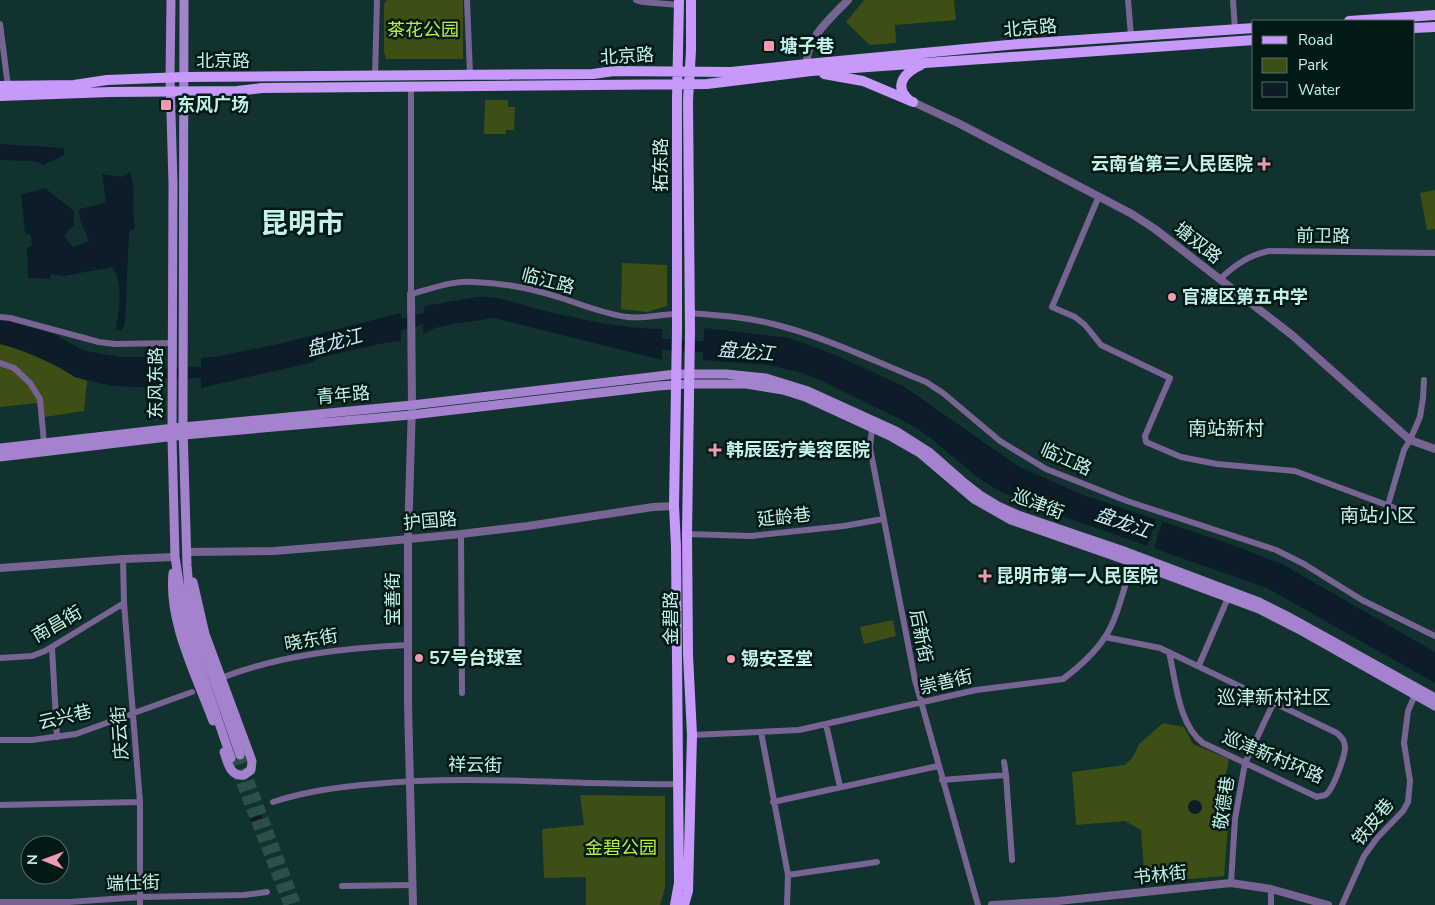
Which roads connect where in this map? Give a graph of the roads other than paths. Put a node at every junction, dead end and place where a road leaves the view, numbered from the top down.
1 (170, 0) edge
2 (184, 0) edge
3 (377, 0) edge
4 (467, 0) edge
5 (636, 0) edge
6 (691, 0) edge
7 (848, 0) edge
8 (1128, 0) edge
9 (1233, 0) edge
10 (679, 2) edge
11 (1435, 15) edge
12 (1363, 20) edge
13 (0, 24) edge
14 (1435, 27) edge
15 (1252, 28) edge
16 (1415, 28) edge
17 (1235, 29) junction
18 (1131, 36) junction
19 (1252, 40) edge
20 (929, 63) junction
21 (809, 67) junction
22 (678, 71) junction
23 (690, 72) junction
24 (470, 74) junction
25 (184, 77) junction
26 (376, 77) junction
27 (170, 78) junction
28 (689, 84) junction
29 (678, 85) junction
30 (4, 86) edge
31 (411, 87) junction
32 (171, 91) junction
33 (184, 91) junction
34 (0, 96) edge
35 (913, 102) junction
36 (1099, 196) junction
37 (1435, 253) edge
38 (1220, 279) junction
39 (411, 294) junction
40 (690, 313) junction
41 (677, 314) junction
42 (0, 317) edge
43 (677, 330) joint
44 (690, 330) joint
45 (173, 343) junction
46 (0, 363) edge
47 (689, 375) junction
48 (676, 379) junction
49 (1424, 380) dead end
50 (412, 406) junction
51 (412, 415) junction
52 (872, 428) junction
53 (183, 431) junction
54 (172, 432) junction
55 (1410, 440) junction
56 (44, 443) junction
57 (0, 448) edge
58 (1435, 449) edge
59 (0, 456) edge
60 (674, 506) junction
61 (883, 519) junction
62 (461, 534) junction
63 (687, 534) junction
64 (408, 538) junction
65 (187, 552) junction
66 (175, 556) junction
67 (123, 559) junction
68 (1133, 559) junction
69 (187, 565) junction
70 (0, 568) edge
71 (1228, 598) junction
72 (124, 603) junction
73 (1435, 636) edge
74 (1105, 637) junction
75 (408, 645) junction
76 (52, 648) junction
77 (1169, 652) junction
78 (0, 658) edge
79 (1199, 665) junction
80 (221, 678) junction
81 (192, 692) dead end
82 (462, 694) dead end
83 (1415, 695) junction
84 (1435, 698) edge
85 (921, 703) junction
86 (1273, 704) junction
87 (1435, 706) edge
88 (133, 713) junction
89 (826, 724) junction
90 (761, 732) junction
91 (692, 734) junction
92 (57, 737) junction
93 (0, 740) edge
94 (1004, 762) dead end
95 (1245, 763) junction
96 (938, 766) junction
97 (1006, 775) junction
98 (409, 780) junction
99 (942, 780) junction
100 (679, 784) junction
101 (840, 787) junction
102 (140, 802) junction
103 (273, 802) dead end
104 (773, 802) junction
105 (0, 805) edge
106 (1012, 860) dead end
107 (878, 862) dead end
108 (788, 875) junction
109 (1231, 884) junction
110 (412, 885) junction
111 (342, 886) dead end
112 (1271, 889) junction
113 (267, 892) dead end
114 (140, 897) junction
115 (0, 902) edge
116 (1058, 903) edge
117 (140, 905) edge
118 (413, 905) edge
119 (675, 905) edge
120 (684, 905) edge
121 (787, 905) edge
122 (978, 905) edge
123 (992, 905) edge
124 (1271, 905) edge
125 (1328, 905) edge
126 (1342, 905) edge

1 - 27 main road, 东风东路
2 - 25 main road, 东风东路
3 - 26 street
4 - 24 street
5 - 10 street
6 - 23 main road, 拓东路
7 - 21 street
8 - 18 street
9 - 17 street
10 - 22 main road, 拓东路
11 - 12 main road
13 - 30 street
14 - 16 main road
15 - 17 main road, 北京路
17 - 18 main road, 北京路
18 - 21 main road, 北京路
19 - 20 main road, 北京路
20 - 21 main road, 北京路
20 - 35 main road
21 - 23 main road, 北京路
21 - 28 main road, 北京路
21 - 35 main road
22 - 23 main road, 北京路
22 - 24 main road, 北京路
22 - 29 main road, 拓东路
23 - 28 main road, 拓东路
24 - 26 main road, 北京路
25 - 26 main road, 北京路
25 - 27 main road, 北京路
25 - 33 main road, 东风东路
27 - 30 main road, 北京路
27 - 32 main road, 东风东路
28 - 29 main road, 北京路
28 - 40 main road, 拓东路
29 - 31 main road, 北京路
29 - 41 main road, 拓东路
31 - 33 main road, 北京路
31 - 39 street
32 - 33 main road, 北京路
32 - 34 main road, 北京路
32 - 45 main road, 东风东路
33 - 53 main road, 东风东路
35 - 36 street, 塘双路
36 - 38 street, 塘双路
36 - 55 street
37 - 38 street, 前卫路
38 - 55 street, 塘双路
39 - 41 street, 临江路
39 - 50 street, 宝善街
40 - 44 main road, 拓东路
40 - 73 street, 临江路
41 - 43 main road, 拓东路
42 - 45 street
43 - 48 main road, 金碧路
44 - 47 main road, 金碧路
45 - 54 main road, 东风东路
46 - 56 street
47 - 48 main road, 青年路
47 - 52 main road, 巡津街
47 - 63 main road, 金碧路
47 - 68 main road, 巡津街
48 - 50 main road, 青年路
48 - 51 main road, 青年路
48 - 60 main road, 金碧路
49 - 55 street
50 - 51 street, 宝善街
50 - 53 main road, 青年路
51 - 53 main road, 青年路
51 - 64 street, 宝善街
52 - 61 street, 后新街
52 - 68 main road, 巡津街
53 - 54 main road, 青年路
53 - 65 main road, 东风东路
54 - 56 main road, 青年路
54 - 59 main road, 青年路
54 - 66 main road, 东风东路
55 - 58 street, 塘双路
56 - 57 main road, 青年路
60 - 62 street, 护国路
60 - 100 main road, 金碧路
61 - 63 street, 延龄巷
61 - 85 street, 后新街
62 - 64 street, 护国路
62 - 82 street
63 - 91 main road, 金碧路
64 - 65 street, 护国路
64 - 75 street, 宝善街
65 - 69 main road, 东风东路
66 - 67 street
66 - 69 main road, 东风东路
66 - 80 main road
67 - 70 street
67 - 72 street, 庆云街
68 - 71 main road, 巡津街
68 - 74 street, 崇善街
68 - 84 main road, 巡津街
69 - 80 main road
71 - 79 street
71 - 83 main road, 巡津街
72 - 76 street, 南昌街
72 - 88 street, 庆云街
74 - 77 street
74 - 85 street, 崇善街
75 - 80 street, 晓东街
75 - 98 street, 宝善街
76 - 78 street, 南昌街
76 - 92 street
77 - 79 street, 巡津新村环路
77 - 95 street, 巡津新村环路
79 - 86 street, 巡津新村环路
81 - 88 street, 云兴巷
83 - 87 main road, 巡津街
83 - 126 street, 铁皮巷
85 - 89 street, 崇善街
85 - 96 street, 后新街
86 - 95 street, 敬德巷
86 - 95 street, 巡津新村环路
88 - 92 street, 云兴巷
88 - 102 street, 庆云街
89 - 90 street, 崇善街
89 - 101 street
90 - 91 street, 崇善街
90 - 104 street
91 - 120 main road, 金碧路
92 - 93 street, 云兴巷
94 - 97 street
95 - 109 street, 敬德巷
96 - 99 street, 后新街
96 - 101 street
97 - 99 street
97 - 106 street
98 - 100 street, 祥云街
98 - 103 street, 祥云街
98 - 110 street, 宝善街
99 - 122 street, 后新街
100 - 119 main road, 金碧路
101 - 104 street
102 - 105 street
102 - 114 street, 庆云街
104 - 108 street
107 - 108 street
108 - 121 street
109 - 112 street, 书林街
109 - 116 street, 书林街
110 - 111 street
110 - 118 street, 宝善街
112 - 124 street
112 - 125 street, 书林街
113 - 114 street, 端仕街
114 - 115 street, 端仕街
114 - 117 street, 庆云街
116 - 123 street, 书林街

